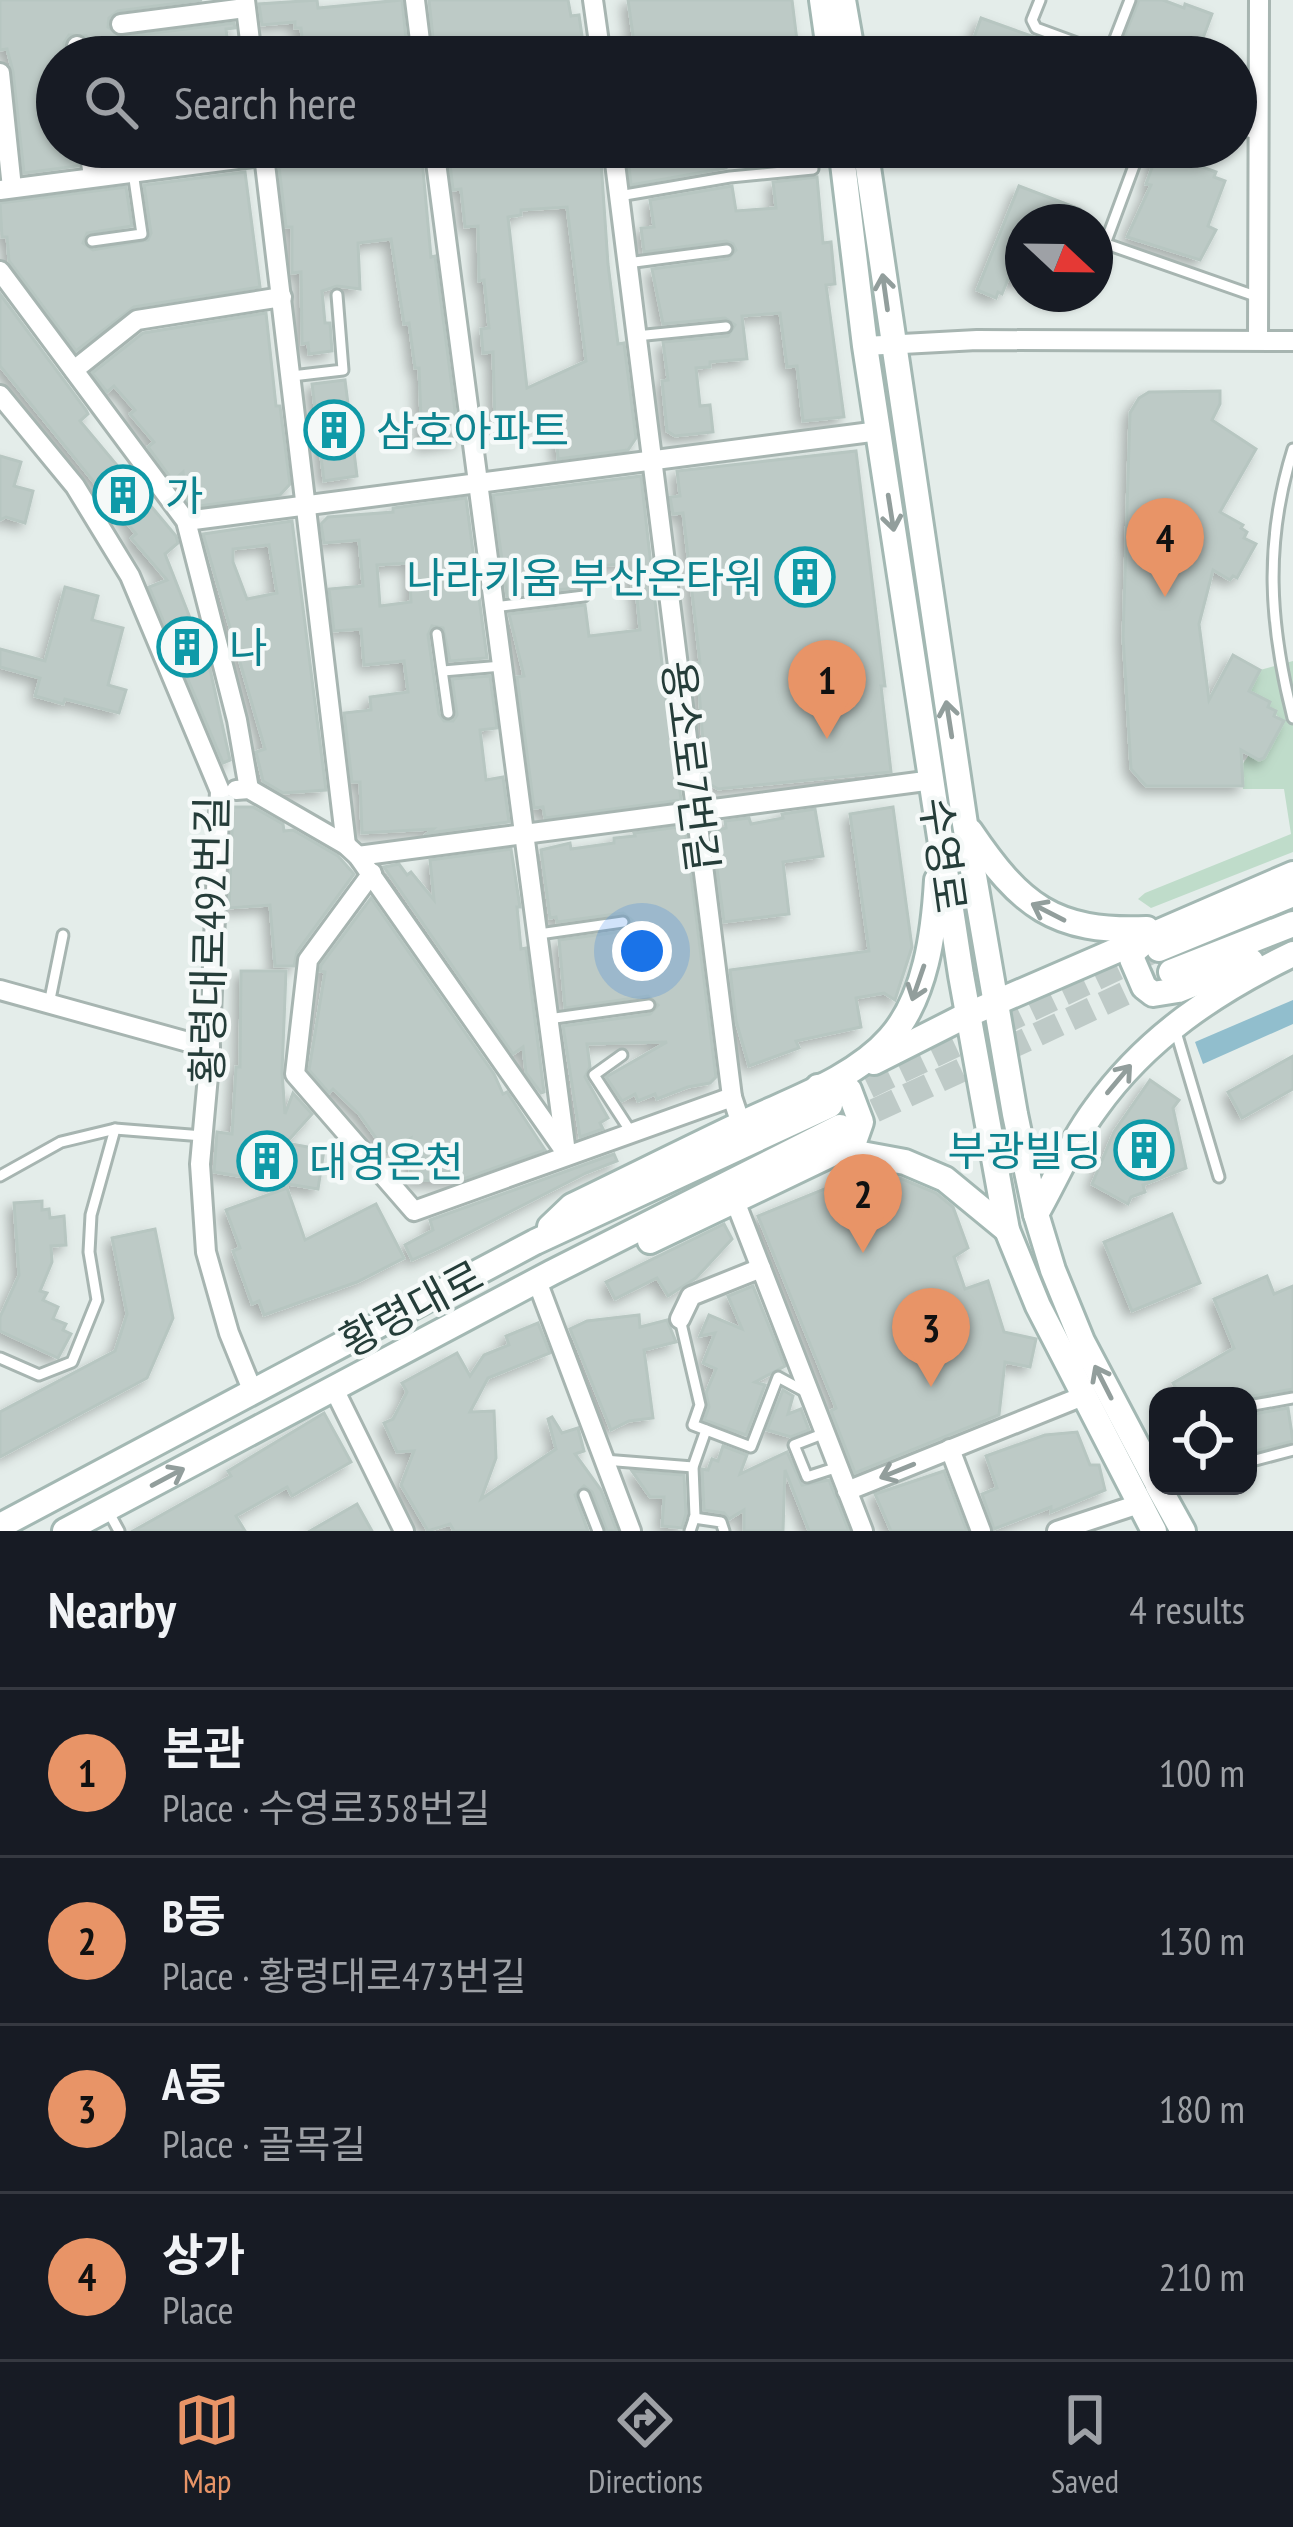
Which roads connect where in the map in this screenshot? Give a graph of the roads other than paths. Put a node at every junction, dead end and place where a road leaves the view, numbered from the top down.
1 (415, 0) edge
2 (592, 0) edge
3 (822, 0) edge
4 (844, 0) edge
5 (1040, 0) edge
6 (1130, 0) edge
7 (1259, 0) edge
8 (245, 4) edge
9 (121, 24) dead end
10 (249, 36) edge
11 (419, 36) edge
12 (598, 36) edge
13 (827, 36) edge
14 (850, 36) edge
15 (1058, 36) edge
16 (1116, 36) edge
17 (0, 73) edge
18 (1258, 135) joint
19 (92, 168) edge
20 (158, 168) edge
21 (266, 168) edge
22 (437, 168) edge
23 (616, 168) edge
24 (844, 168) edge
25 (868, 168) edge
26 (1132, 168) edge
27 (813, 170) dead end
28 (133, 172) junction
29 (93, 177) junction
30 (6, 189) edge
31 (619, 196) junction
32 (1113, 212) edge
33 (92, 241) dead end
34 (1113, 247) edge
35 (727, 250) dead end
36 (627, 263) junction
37 (0, 271) edge
38 (337, 295) dead end
39 (282, 297) junction
40 (1258, 298) junction
41 (726, 328) dead end
42 (636, 336) junction
43 (1258, 339) junction
44 (1293, 341) edge
45 (892, 344) junction
46 (865, 346) junction
47 (74, 370) junction
48 (292, 376) junction
49 (0, 394) edge
50 (879, 431) junction
51 (1293, 448) edge
52 (652, 463) junction
53 (478, 485) junction
54 (308, 506) junction
55 (186, 521) junction
56 (584, 596) dead end
57 (494, 607) junction
58 (437, 634) dead end
59 (502, 666) junction
60 (443, 671) junction
61 (448, 713) dead end
62 (1293, 718) edge
63 (933, 780) junction
64 (249, 788) junction
65 (220, 791) junction
66 (697, 813) junction
67 (953, 825) junction
68 (524, 835) junction
69 (352, 851) junction
70 (372, 873) junction
71 (1293, 874) edge
72 (1293, 894) edge
73 (622, 922) dead end
74 (1293, 924) edge
75 (63, 934) dead end
76 (537, 935) junction
77 (1160, 939) junction
78 (1293, 944) edge
79 (1293, 955) edge
80 (1171, 972) tunnel mouth
81 (0, 990) edge
82 (49, 1004) junction
83 (995, 1004) junction
84 (649, 1005) dead end
85 (968, 1015) junction
86 (548, 1019) junction
87 (1174, 1025) junction
88 (210, 1048) junction
89 (622, 1055) dead end
90 (733, 1097) junction
91 (832, 1117) junction
92 (741, 1124) junction
93 (115, 1129) junction
94 (631, 1132) junction
95 (203, 1136) junction
96 (566, 1154) junction
97 (0, 1175) edge
98 (1219, 1177) dead end
99 (735, 1201) junction
100 (1036, 1214) junction
101 (1007, 1230) junction
102 (535, 1242) junction
103 (760, 1268) junction
104 (544, 1277) junction
105 (680, 1319) joint
106 (0, 1358) edge
107 (334, 1390) junction
108 (253, 1392) junction
109 (810, 1395) junction
110 (1083, 1396) junction
111 (1293, 1398) edge
112 (1257, 1404) edge
113 (706, 1430) junction
114 (825, 1433) junction
115 (1148, 1444) edge
116 (950, 1449) junction
117 (1293, 1450) edge
118 (609, 1460) junction
119 (1257, 1460) edge
120 (693, 1466) junction
121 (838, 1467) junction
122 (1149, 1478) edge
123 (847, 1491) junction
124 (1149, 1494) edge
125 (584, 1495) dead end
126 (1158, 1495) edge
127 (1162, 1495) edge
128 (694, 1518) junction
129 (113, 1520) edge
130 (0, 1526) edge
131 (65, 1531) edge
132 (404, 1531) edge
133 (598, 1531) edge
134 (631, 1531) edge
135 (690, 1531) edge
136 (724, 1531) edge
137 (863, 1531) edge
138 (981, 1531) edge
139 (1057, 1531) edge
140 (1154, 1531) edge
141 (1183, 1531) edge

1 - 11 street
2 - 12 street
3 - 13 main road
4 - 14 main road
5 - 15 lane
6 - 16 lane
7 - 18 street
8 - 9 street
8 - 10 street
17 - 30 street
18 - 40 street
19 - 29 street
20 - 28 street
21 - 39 street
22 - 53 street
23 - 31 street, 용소로7번길
24 - 46 main road, 수영로
45 -> 25 main road, 수영로
26 - 32 lane
27 - 31 lane
28 - 29 street
28 - 33 lane
29 - 30 street
31 - 36 street, 용소로7번길
34 - 40 lane
35 - 36 lane
36 - 42 street, 용소로7번길
37 - 47 street
38 - 48 lane
39 - 47 street
39 - 48 street
40 - 43 street
41 - 42 lane
42 - 52 street, 용소로7번길
43 - 44 street
43 - 45 street
45 - 46 street
67 -> 45 main road, 수영로
46 - 50 main road, 수영로
47 - 55 street
48 - 54 street
49 - 65 street, 황령대로492번길
50 - 52 street
50 -> 63 main road, 수영로
51 - 62 lane
52 - 53 street
52 - 66 street, 용소로7번길
53 - 54 street
53 - 57 street
54 - 55 street
54 - 69 street
55 - 64 street
56 - 57 lane
57 - 59 street
58 - 60 lane
59 - 60 lane
59 - 68 street
60 - 61 lane
63 - 66 street
63 - 67 main road, 수영로
64 - 65 street
64 - 69 street
65 - 88 street, 황령대로492번길
66 - 68 street
66 - 90 street, 용소로7번길
77 -> 67 main road
67 - 83 main road, 수영로
67 - 85 main road, 수영로
67 -> 91 main road
68 - 69 street
68 - 76 street
69 - 70 street
70 - 96 street
70 - 96 street
71 - 77 main road
72 - 77 main road
73 - 76 lane
74 - 80 main road
75 - 82 lane
76 - 86 street
77 - 78 main road
77 - 83 main road
79 - 87 main road
81 - 82 street
82 - 88 street
83 - 85 main road
83 - 100 main road, 수영로
84 - 86 lane
85 - 91 main road
85 - 101 main road, 수영로
86 - 96 street
87 - 98 lane
100 -> 87 main road
88 - 95 street, 황령대로492번길
89 - 94 lane
90 - 92 street, 용소로7번길
90 - 94 street
91 - 92 main road
91 - 99 main road
91 - 101 main road
91 - 102 main road, 황령대로
91 - 104 main road, 황령대로
92 - 102 main road
93 - 95 lane
93 - 97 lane
93 - 106 lane
94 - 96 street
95 - 108 street, 황령대로492번길
99 - 103 street
99 - 104 main road
115 -> 100 main road, 수영로
101 - 110 main road, 수영로
102 - 108 main road, 황령대로
103 - 105 street
103 - 109 street
104 - 107 main road, 황령대로
104 - 118 street
105 - 113 lane
129 -> 107 main road, 황령대로
107 - 132 street
108 - 130 main road, 황령대로
109 - 113 lane
109 - 114 street
110 - 116 street
110 - 122 main road, 수영로
111 - 112 lane
113 - 120 lane
114 - 121 street
114 - 121 lane
116 -> 123 street
116 - 138 street
117 - 119 lane
118 - 120 lane
118 - 134 street
120 - 128 lane
121 - 123 street
123 - 137 street
124 - 139 street
125 - 133 lane
126 - 140 main road, 수영로
127 - 141 main road, 수영로
128 - 135 lane
128 - 136 lane
129 - 131 main road, 황령대로

